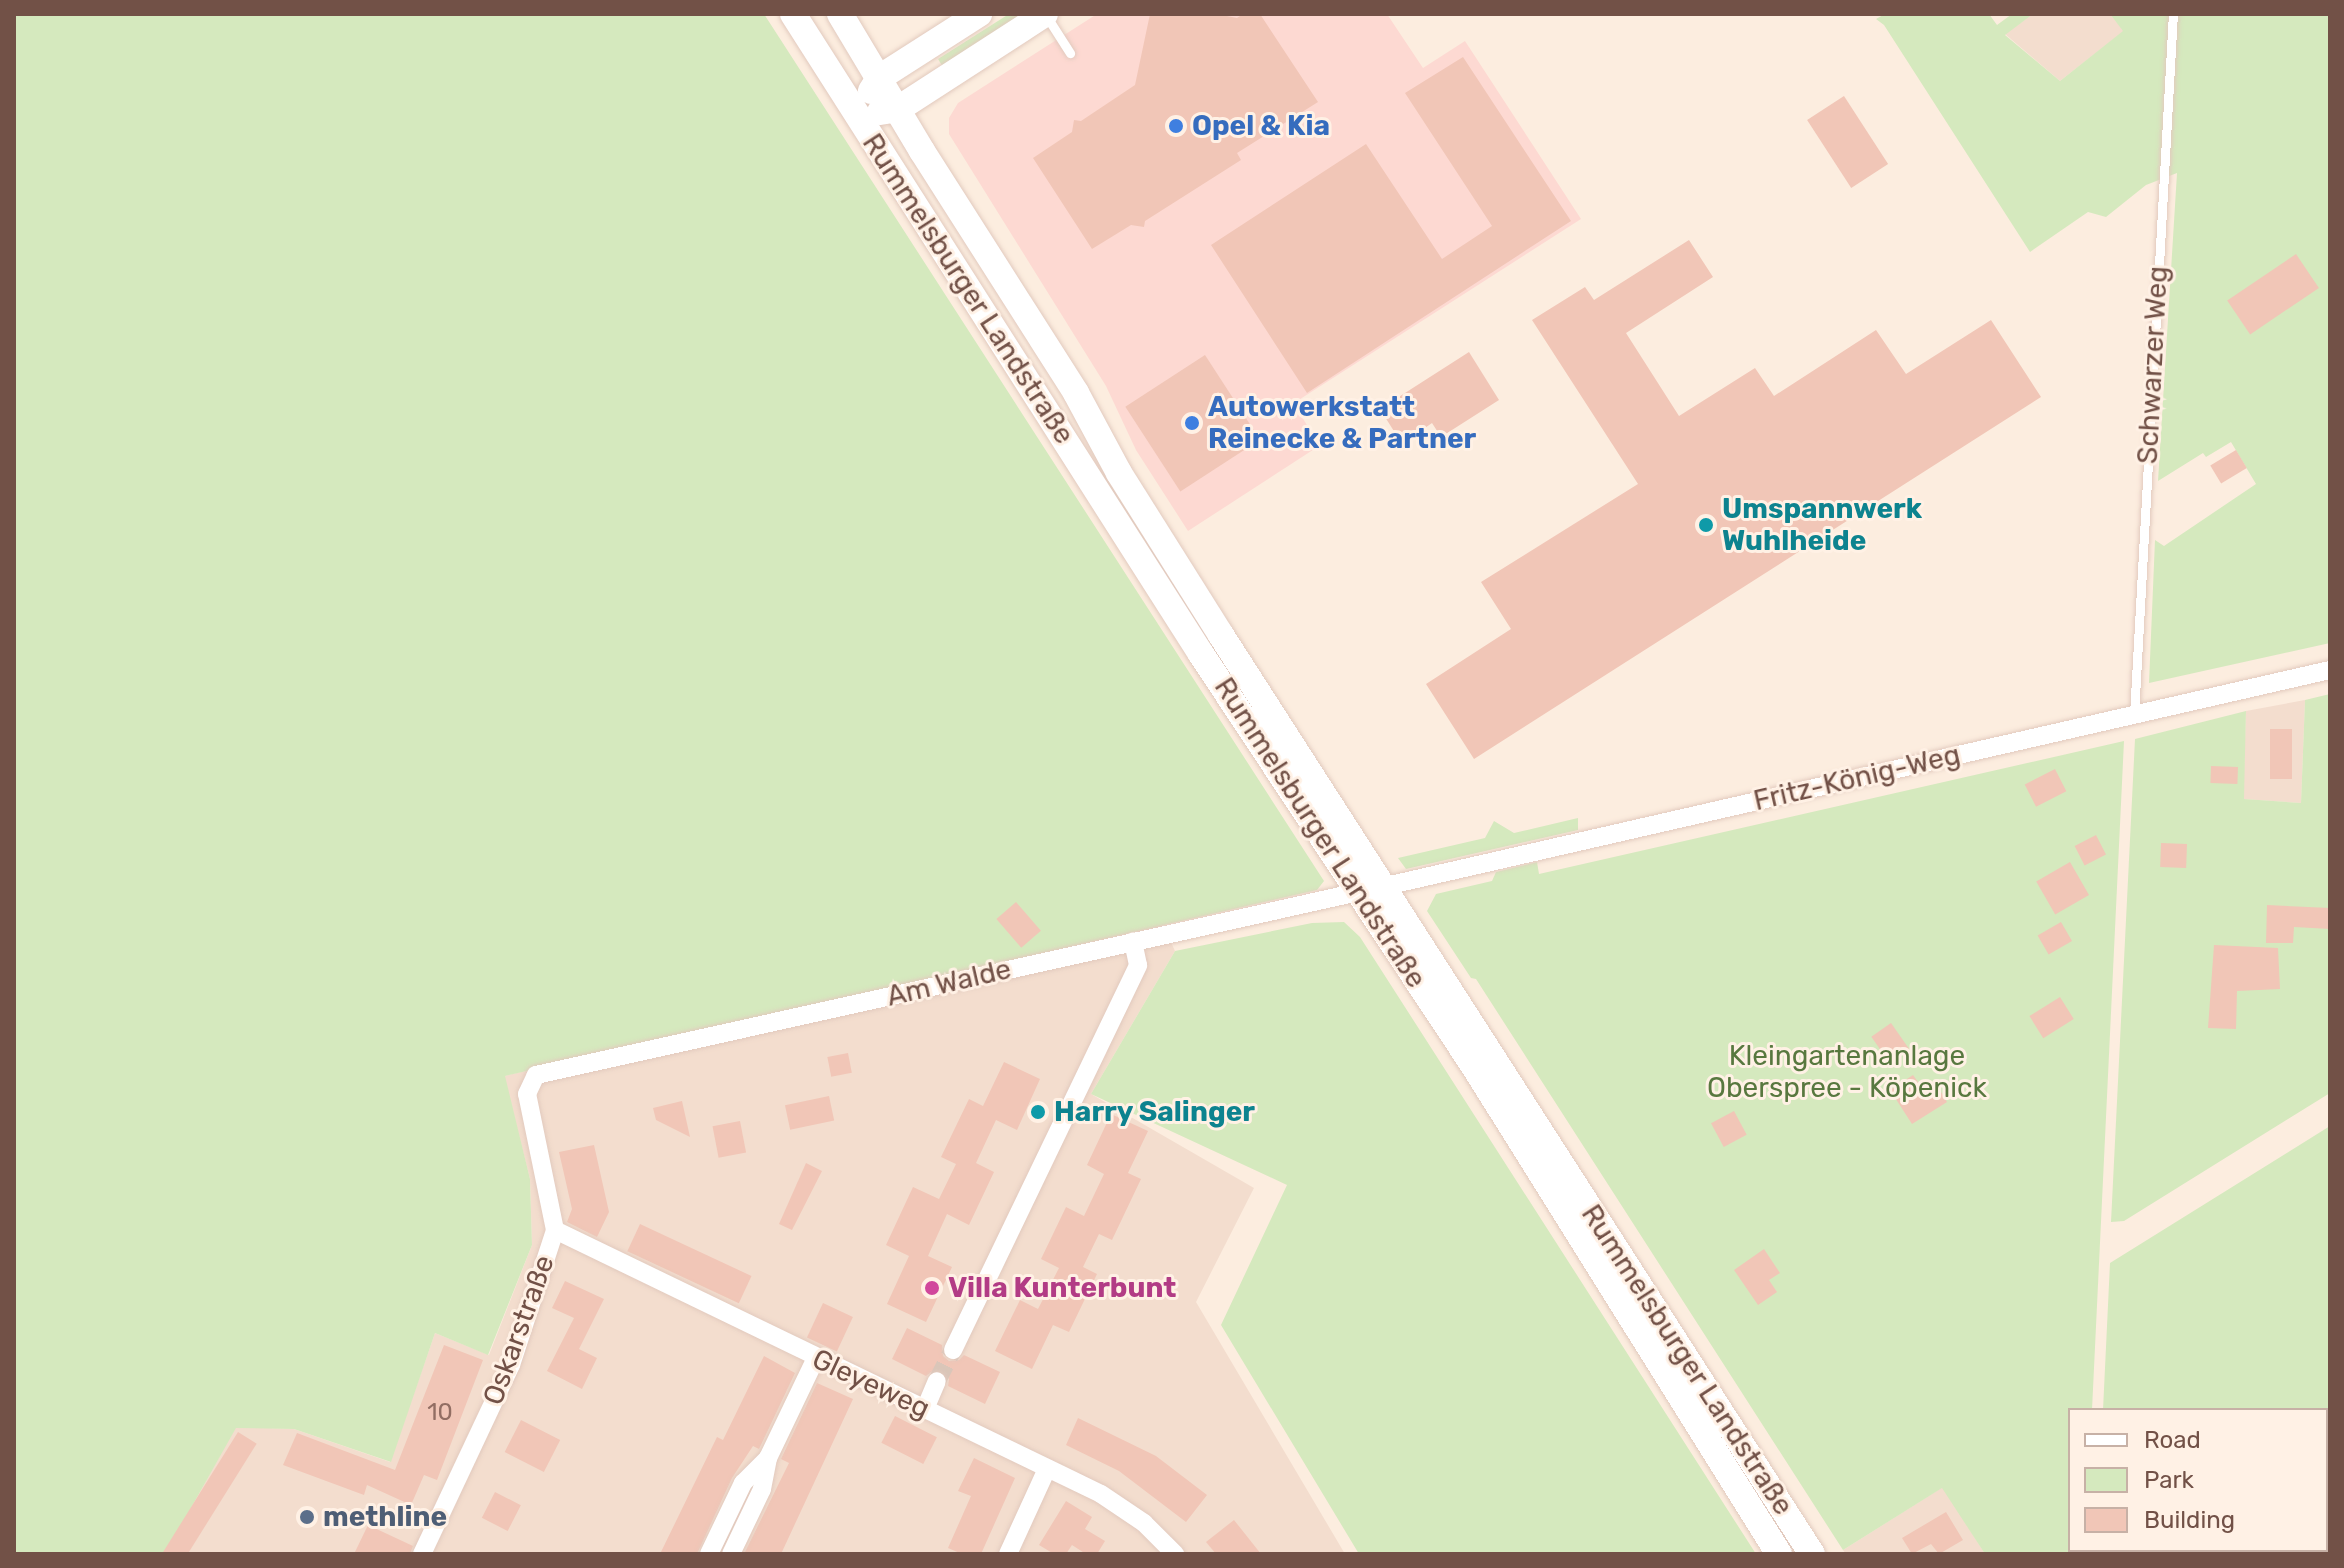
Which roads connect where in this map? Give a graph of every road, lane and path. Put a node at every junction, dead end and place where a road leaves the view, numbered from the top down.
1 (793, 14) edge
2 (840, 14) edge
3 (979, 14) edge
4 (1045, 14) edge
5 (2173, 14) edge
6 (1070, 53) dead end
7 (879, 78) junction
8 (898, 109) junction
9 (857, 114) junction
10 (2330, 670) edge
11 (2134, 715) junction
12 (1371, 888) junction
13 (1133, 942) junction
14 (527, 1094) joint
15 (555, 1230) junction
16 (953, 1350) tunnel mouth
17 (816, 1358) junction
18 (937, 1381) tunnel mouth
19 (925, 1409) junction
20 (768, 1458) junction
21 (1047, 1469) junction
22 (422, 1554) edge
23 (709, 1554) edge
24 (731, 1554) edge
25 (1008, 1554) edge
26 (1175, 1554) edge
27 (1779, 1554) edge
28 (1812, 1554) edge

1 - 9 main road, Rummelsburger Landstraße
2 - 7 main road, Rummelsburger Landstraße
3 - 7 main road
4 - 6 lane
4 - 8 main road
5 - 11 lane, Schwarzer Weg
7 - 8 main road, Rummelsburger Landstraße
7 - 9 main road
8 - 9 main road
8 - 12 main road, Rummelsburger Landstraße
9 - 12 main road, Rummelsburger Landstraße
10 - 11 street, Fritz-König-Weg
11 - 12 street, Fritz-König-Weg
12 - 13 street, Am Walde
12 - 27 main road, Rummelsburger Landstraße
12 - 28 main road, Rummelsburger Landstraße
13 - 14 street, Am Walde
13 - 16 street
14 - 15 street, Oskarstraße
15 - 17 street, Gleyeweg
15 - 22 street, Oskarstraße
17 - 19 street, Gleyeweg
17 - 20 street
18 - 19 street
19 - 21 street, Gleyeweg
20 - 23 street
20 - 24 street
21 - 25 street
21 - 26 street, Gleyeweg

